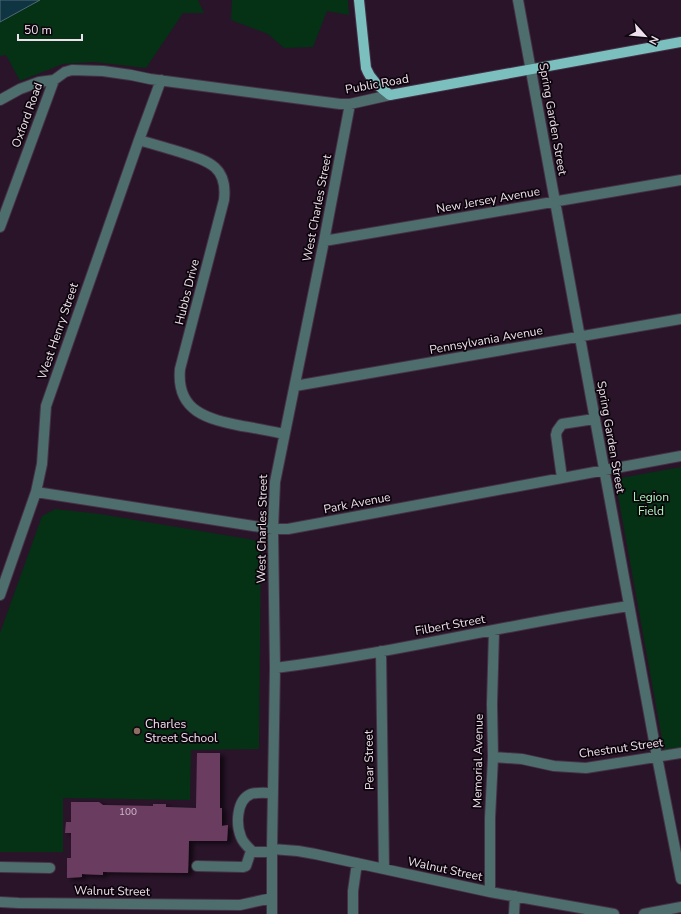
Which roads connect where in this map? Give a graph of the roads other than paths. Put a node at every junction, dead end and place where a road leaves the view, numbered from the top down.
1 (359, 0) edge
2 (518, 0) edge
3 (681, 42) edge
4 (531, 69) junction
5 (54, 80) junction
6 (161, 80) junction
7 (390, 95) junction
8 (0, 100) edge
9 (350, 104) junction
10 (139, 140) junction
11 (681, 180) edge
12 (554, 202) junction
13 (0, 227) edge
14 (324, 241) junction
15 (681, 319) edge
16 (579, 337) junction
17 (295, 386) junction
18 (594, 419) junction
19 (284, 434) junction
20 (681, 456) edge
21 (604, 470) junction
22 (562, 478) junction
23 (36, 492) junction
24 (273, 529) junction
25 (0, 595) edge
26 (629, 606) junction
27 (494, 631) junction
28 (381, 651) junction
29 (275, 668) junction
30 (681, 752) edge
31 (493, 757) junction
32 (657, 757) junction
33 (273, 793) junction
34 (272, 851) junction
35 (253, 852) junction
36 (357, 863) junction
37 (197, 866) dead end
38 (0, 867) edge
39 (50, 868) dead end
40 (384, 869) junction
41 (681, 879) edge
42 (490, 892) junction
43 (516, 896) junction
44 (272, 898) junction
45 (0, 902) edge
46 (681, 907) edge
47 (272, 914) edge
48 (353, 914) edge
49 (514, 914) edge
50 (614, 914) edge
51 (644, 914) edge

1 - 7 main road
2 - 4 street, Spring Garden Street
3 - 4 main road, Public Road
4 - 7 main road, Public Road
4 - 12 street, Spring Garden Street
5 - 6 street, Public Road
5 - 8 street, Public Road
5 - 13 street, Oxford Road
6 - 9 street, Public Road
6 - 10 street, West Henry Street
7 - 9 street, Public Road
9 - 14 street, West Charles Street
10 - 19 street, Hubbs Drive
10 - 23 street, West Henry Street
11 - 12 street, New Jersey Avenue
12 - 14 street, New Jersey Avenue
12 - 16 street, Spring Garden Street
14 - 17 street, West Charles Street
15 - 16 street, Pennsylvania Avenue
16 - 17 street, Pennsylvania Avenue
16 - 18 street, Spring Garden Street
17 - 19 street, West Charles Street
18 - 21 street, Spring Garden Street
18 - 22 street
19 - 24 street, West Charles Street
20 - 21 street, Park Avenue
21 - 22 street, Park Avenue
21 - 26 street, Spring Garden Street
22 - 24 street, Park Avenue
23 - 24 street, Park Avenue
23 - 25 street, West Henry Street
24 - 29 street, West Charles Street
26 - 27 street, Filbert Street
26 - 32 street, Spring Garden Street
27 - 28 street, Filbert Street
27 - 31 street, Memorial Avenue
28 - 29 street, Filbert Street
28 - 40 street, Pear Street
29 - 33 street, West Charles Street
30 - 32 street, Chestnut Street
31 - 32 street, Chestnut Street
31 - 42 street, Memorial Avenue
32 - 41 street, Spring Garden Street
33 - 34 street, West Charles Street
33 - 35 street
34 - 35 street, Walnut Street
34 - 36 street, Walnut Street
34 - 44 street, West Charles Street
35 - 37 street
36 - 40 street, Walnut Street
36 - 48 street
38 - 39 street
40 - 42 street, Walnut Street
42 - 43 street, Walnut Street
43 - 49 street
43 - 50 street, Walnut Street
44 - 45 street, Walnut Street
44 - 47 street, West Charles Street
46 - 51 street

